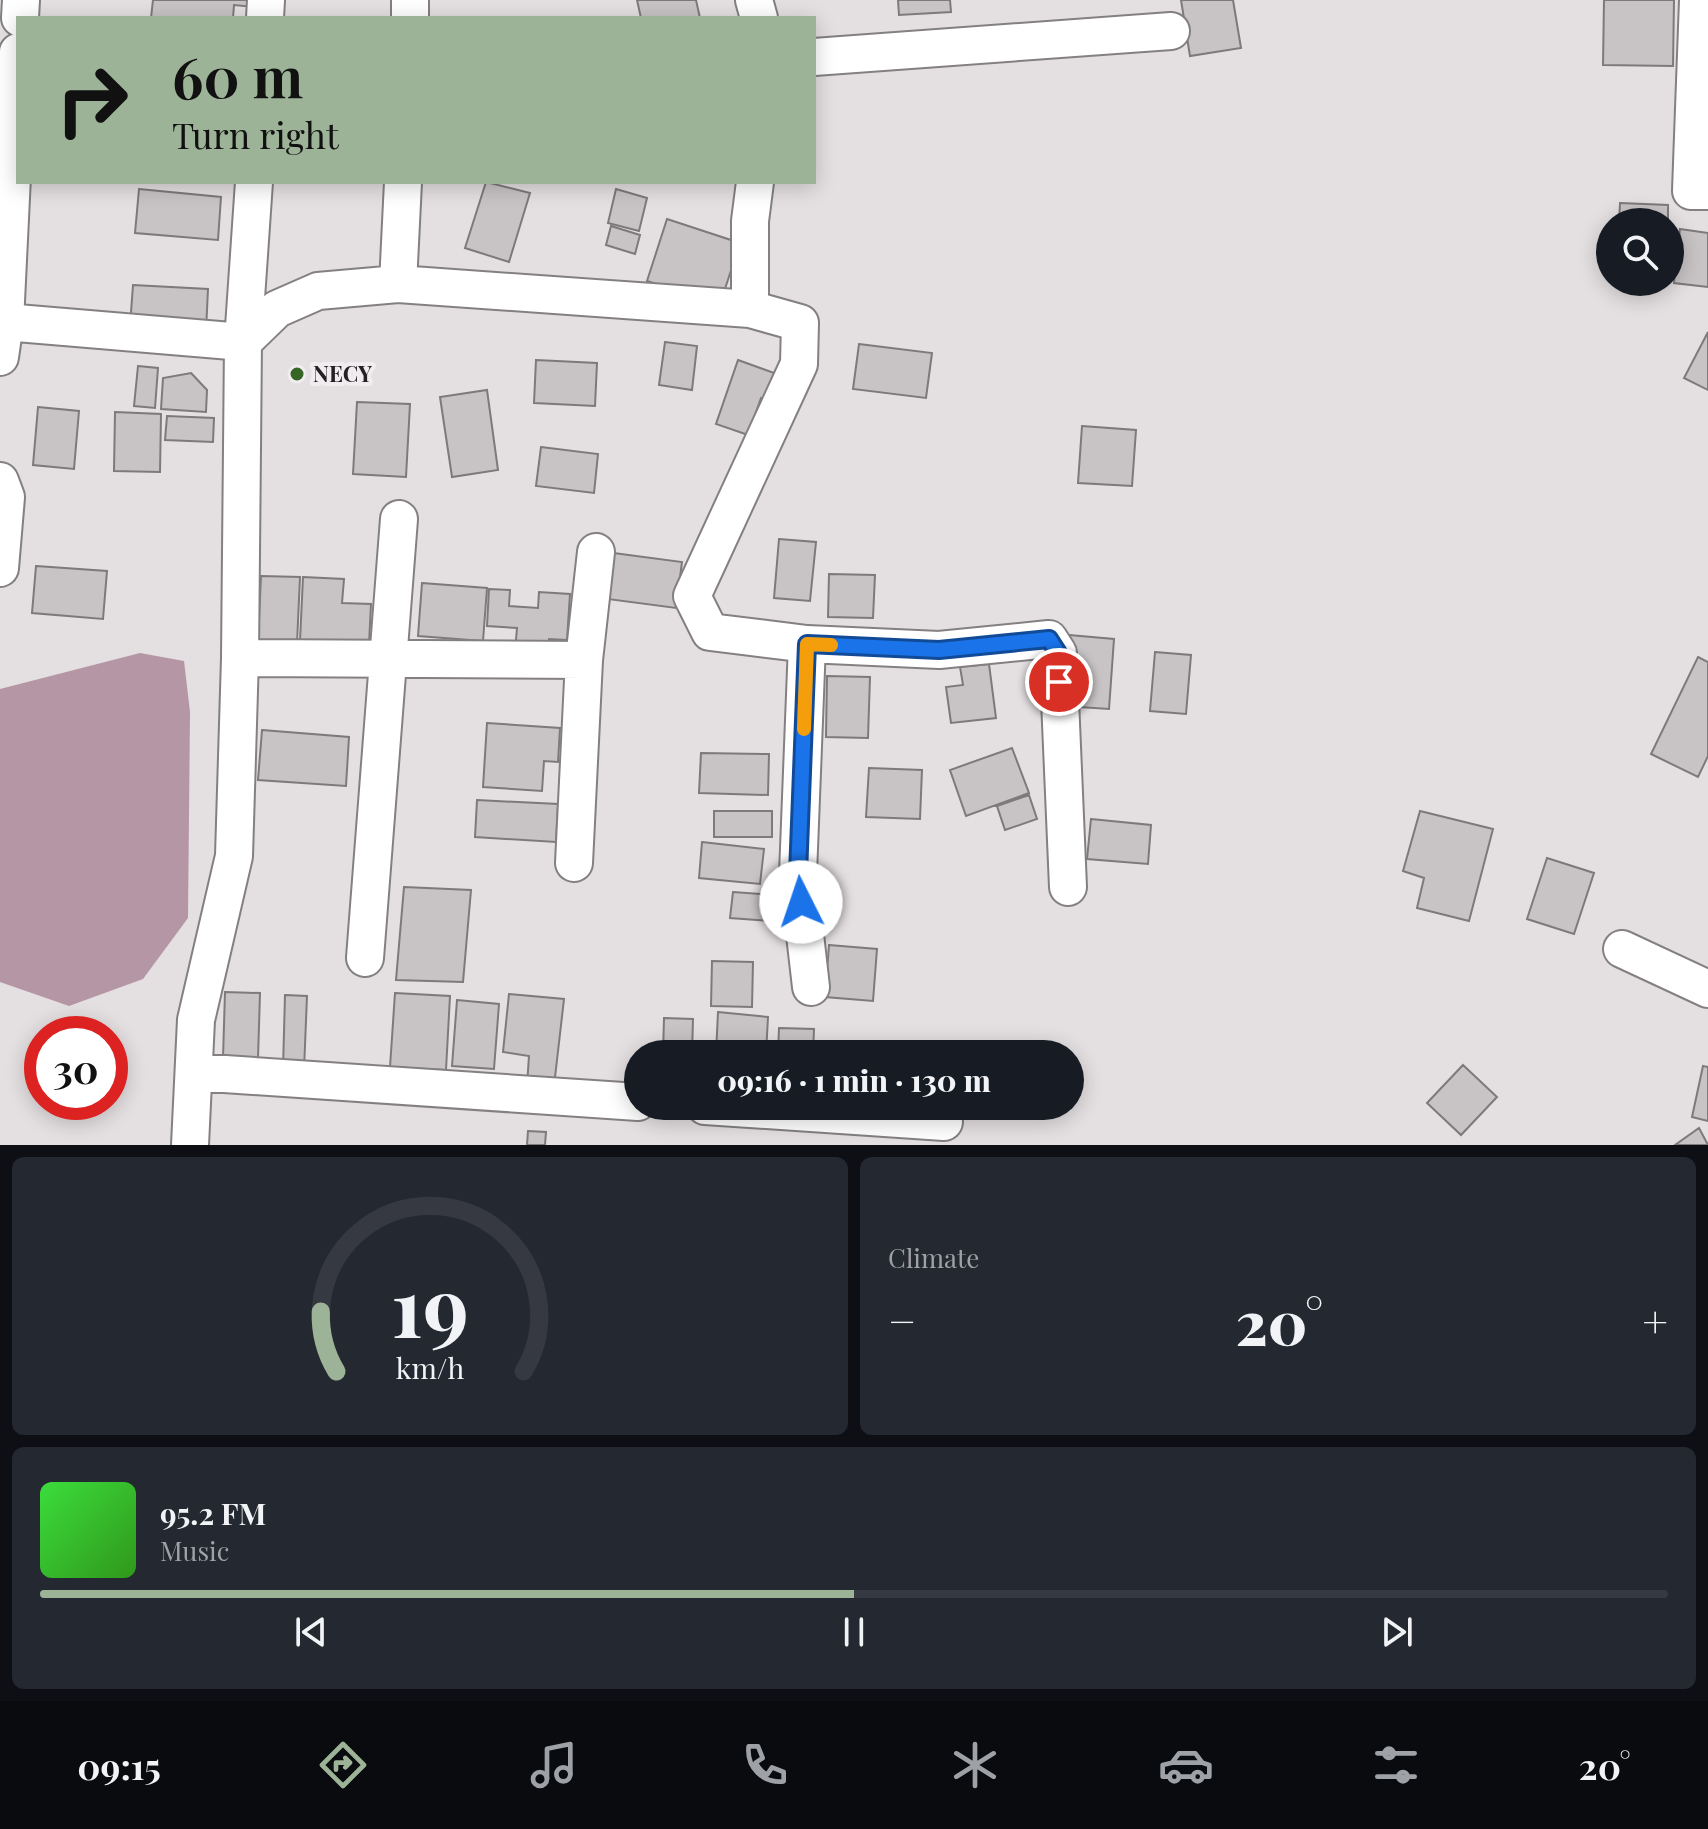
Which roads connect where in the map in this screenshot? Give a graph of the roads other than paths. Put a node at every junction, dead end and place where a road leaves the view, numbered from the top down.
1 (1698, 0) edge
2 (1171, 31) dead end
3 (816, 57) edge
4 (16, 66) edge
5 (7, 128) edge
6 (254, 184) edge
7 (403, 184) edge
8 (755, 184) edge
9 (1708, 191) edge
10 (398, 284) junction
11 (750, 309) junction
12 (2, 322) edge
13 (243, 342) junction
14 (0, 357) edge
15 (0, 481) edge
16 (399, 519) dead end
17 (596, 552) dead end
18 (0, 568) edge
19 (807, 644) junction
20 (390, 657) junction
21 (240, 658) junction
22 (584, 660) junction
23 (574, 863) dead end
24 (1068, 887) dead end
25 (1622, 949) dead end
26 (365, 958) dead end
27 (811, 987) dead end
28 (1708, 989) edge
29 (195, 1072) junction
30 (624, 1101) edge
31 (914, 1120) edge
32 (944, 1122) dead end
33 (190, 1145) edge

1 - 9 street
2 - 3 street
4 - 5 street
5 - 12 street
6 - 13 street
7 - 10 street
8 - 11 street
10 - 11 street
10 - 13 street
11 - 19 street
12 - 13 street
12 - 14 street
13 - 21 street
15 - 18 street
16 - 20 street
17 - 22 street
19 - 24 street
19 - 27 street
20 - 21 street
20 - 22 street
20 - 26 street
21 - 29 street
22 - 23 street
25 - 28 street
29 - 30 street
29 - 33 street
31 - 32 street

